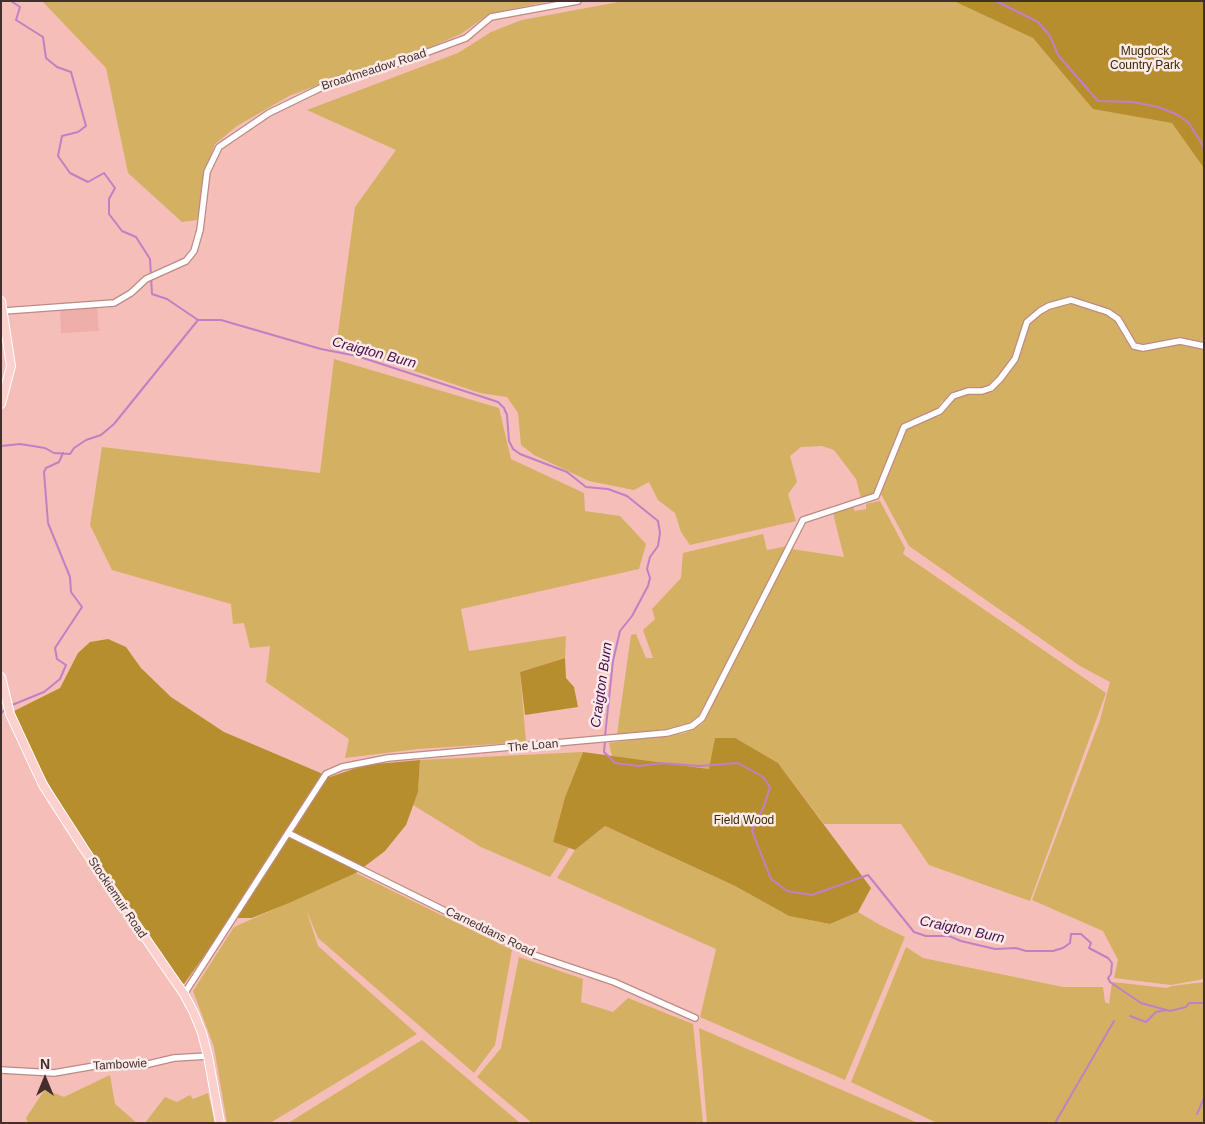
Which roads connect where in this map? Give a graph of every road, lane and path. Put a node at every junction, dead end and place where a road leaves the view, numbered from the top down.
1 (578, 1) edge
2 (1, 301) edge
3 (4, 311) junction
4 (1204, 346) edge
5 (1, 404) edge
6 (1, 677) edge
7 (290, 834) junction
8 (184, 994) junction
9 (695, 1018) dead end
10 (208, 1056) junction
11 (1, 1070) edge
12 (220, 1123) edge

1 - 3 street, Broadmeadow Road
2 - 3 main road
3 - 5 main road
4 - 7 street, The Loan
6 - 8 main road, Stockiemuir Road
7 - 8 street, The Loan
7 - 9 street, Carneddans Road
8 - 10 main road, Stockiemuir Road
10 - 11 street, Tambowie
10 - 12 main road, Stockiemuir Road

